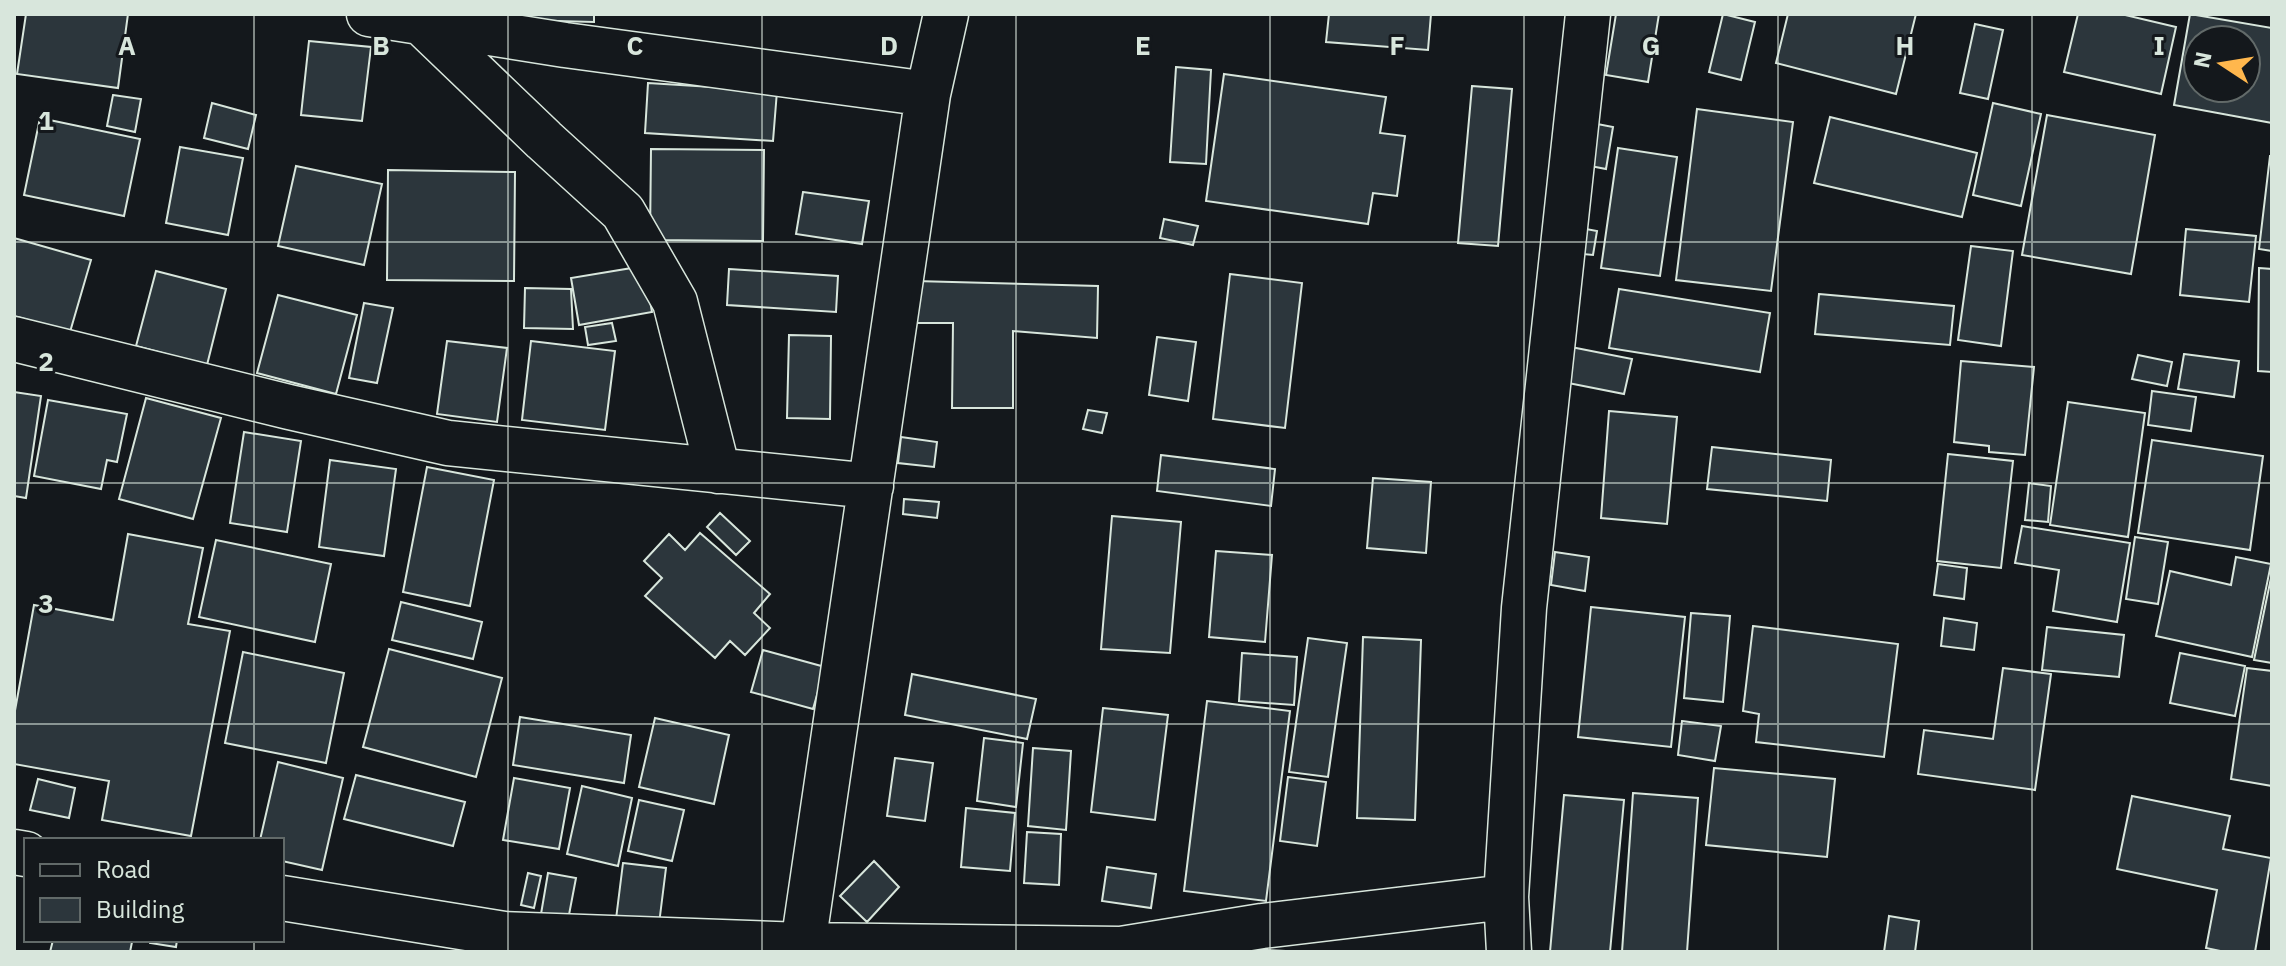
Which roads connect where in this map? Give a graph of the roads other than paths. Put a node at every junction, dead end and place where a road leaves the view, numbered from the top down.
1 (369, 14) edge
2 (946, 14) edge
3 (1588, 14) edge
4 (421, 22) junction
5 (928, 94) junction
6 (14, 339) edge
7 (718, 471) junction
8 (871, 486) junction
9 (1506, 897) junction
10 (284, 898) edge
11 (803, 945) junction
12 (1121, 951) edge
13 (1509, 952) edge

1 - 4 street
2 - 5 street
3 - 9 street
4 - 5 street
4 - 7 street
5 - 8 street
6 - 7 street
7 - 8 street
8 - 11 street
9 - 12 street
9 - 13 street
10 - 11 street
11 - 12 street

